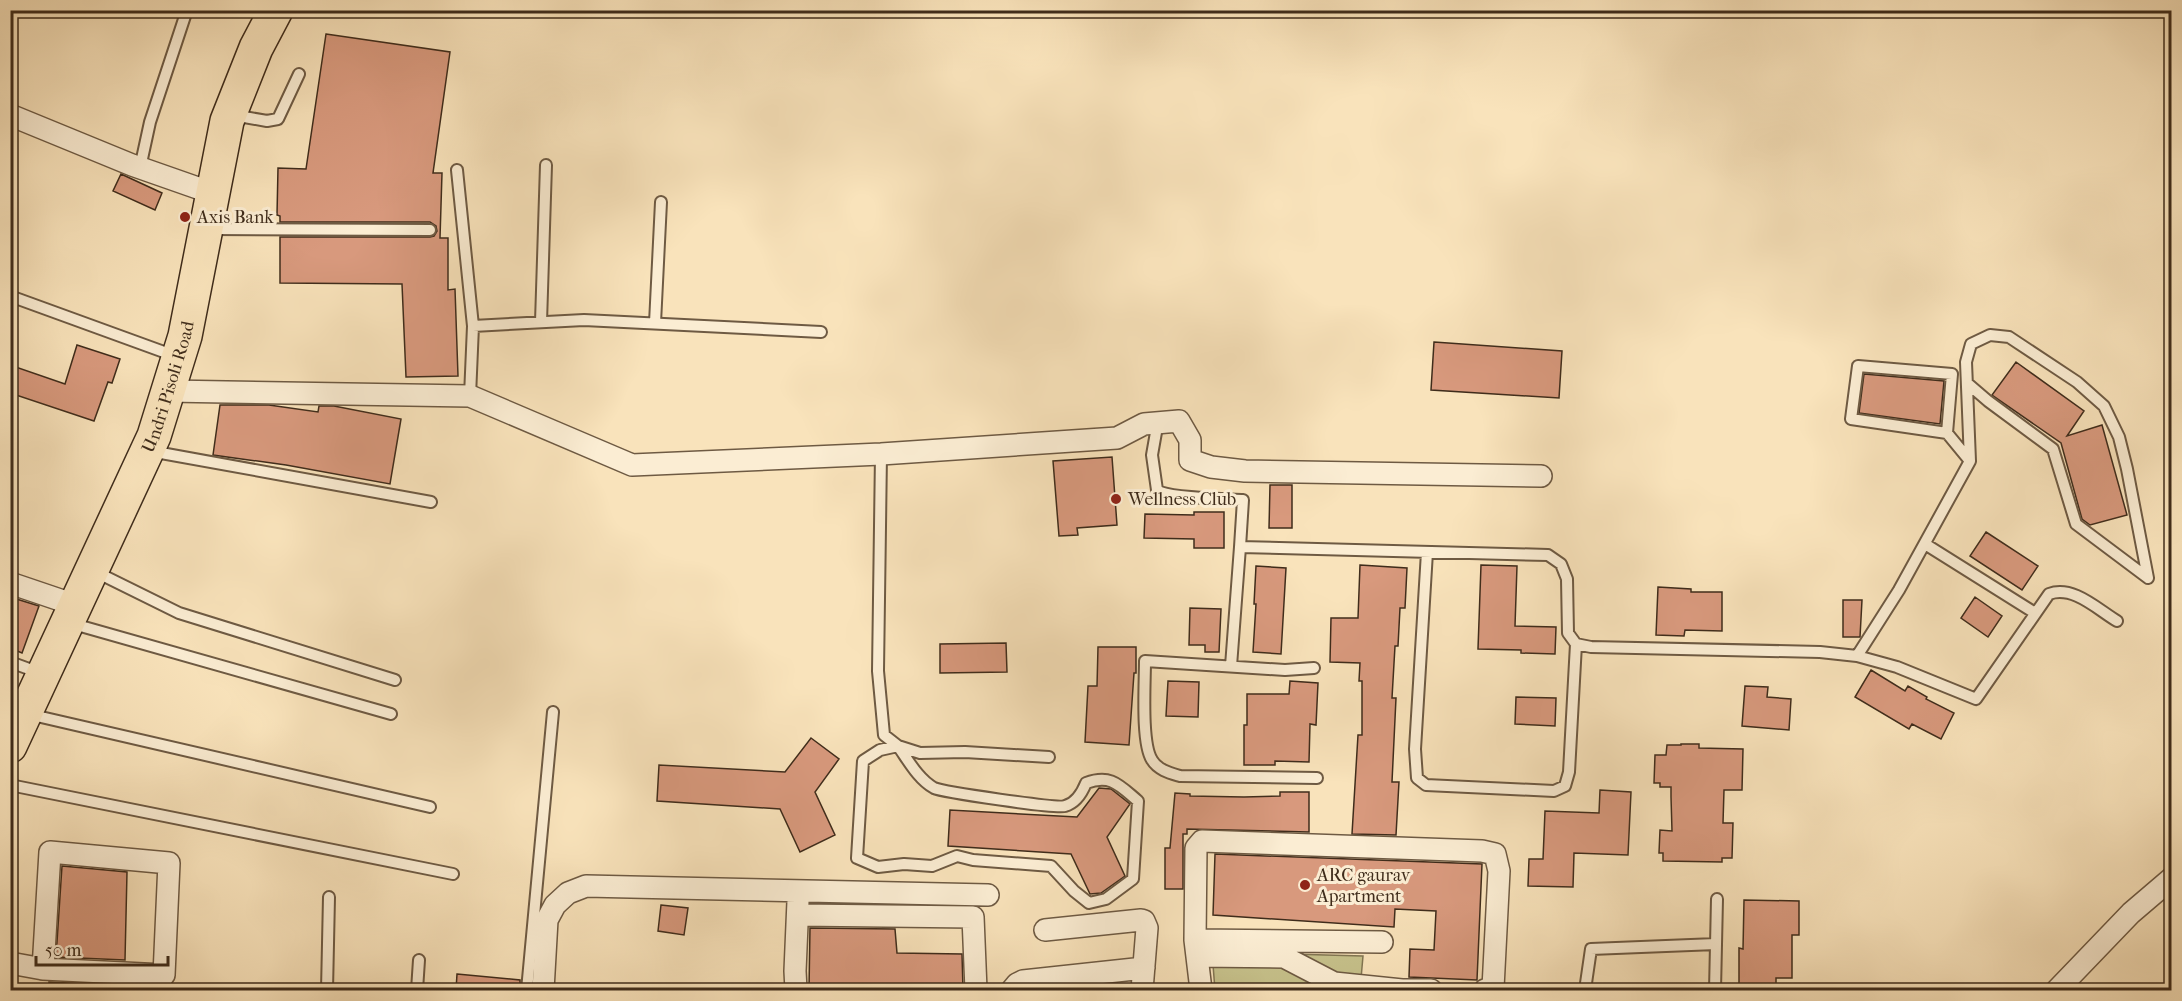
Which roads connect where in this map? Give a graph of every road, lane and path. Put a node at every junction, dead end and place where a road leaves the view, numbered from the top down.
1 (187, 10) edge
2 (276, 10) edge
3 (299, 74) dead end
4 (230, 114) junction
5 (10, 115) edge
6 (546, 165) dead end
7 (140, 168) junction
8 (457, 170) dead end
9 (212, 194) junction
10 (661, 201) dead end
11 (205, 229) junction
12 (430, 230) dead end
13 (10, 296) edge
14 (541, 322) junction
15 (655, 323) junction
16 (473, 326) junction
17 (821, 332) dead end
18 (178, 357) junction
19 (1967, 383) junction
20 (168, 391) junction
21 (471, 396) junction
22 (1158, 422) junction
23 (1947, 433) junction
24 (147, 451) junction
25 (881, 454) junction
26 (1970, 461) junction
27 (1541, 476) dead end
28 (431, 502) dead end
29 (1925, 544) junction
30 (1240, 547) junction
31 (1426, 552) junction
32 (91, 570) junction
33 (10, 583) edge
34 (2035, 613) junction
35 (71, 614) junction
36 (2117, 621) dead end
37 (1576, 644) junction
38 (1857, 656) junction
39 (10, 662) edge
40 (1231, 666) junction
41 (1314, 668) dead end
42 (43, 675) junction
43 (395, 681) dead end
44 (553, 712) dead end
45 (25, 713) junction
46 (391, 714) dead end
47 (10, 746) edge
48 (898, 746) junction
49 (1049, 757) dead end
50 (1317, 778) dead end
51 (10, 785) edge
52 (430, 807) dead end
53 (453, 874) dead end
54 (2172, 879) edge
55 (796, 890) junction
56 (988, 895) dead end
57 (329, 897) dead end
58 (1717, 899) dead end
59 (798, 915) junction
60 (1045, 930) dead end
61 (1382, 942) dead end
62 (1716, 944) junction
63 (1196, 948) junction
64 (419, 960) dead end
65 (10, 963) edge
66 (1144, 968) junction
67 (43, 969) junction
68 (327, 990) edge
69 (417, 990) edge
70 (527, 990) edge
71 (543, 990) edge
72 (796, 990) edge
73 (976, 990) edge
74 (1012, 990) edge
75 (1142, 990) edge
76 (1201, 990) edge
77 (1431, 990) edge
78 (1485, 990) edge
79 (1585, 990) edge
80 (1715, 990) edge
81 (2057, 990) edge

1 - 7 lane
2 - 4 highway, Undri Pisoli Road
3 - 4 lane
4 - 9 highway, Undri Pisoli Road
5 - 7 street
6 - 14 lane
7 - 9 street
8 - 16 lane
9 - 11 highway, Undri Pisoli Road
10 - 15 lane
11 - 12 lane
11 - 18 highway, Undri Pisoli Road
13 - 18 lane
14 - 15 lane
14 - 16 lane
15 - 17 lane
16 - 21 lane
18 - 20 highway, Undri Pisoli Road
19 - 19 lane
19 - 26 lane
20 - 21 street
20 - 24 highway, Undri Pisoli Road
21 - 25 street
22 - 25 street
22 - 27 street
22 - 30 lane
23 - 23 lane
23 - 26 lane
24 - 28 lane
24 - 32 highway, Undri Pisoli Road
25 - 48 lane
26 - 29 lane
29 - 34 lane
29 - 38 lane
30 - 31 lane
30 - 40 lane
31 - 37 lane
31 - 37 lane
32 - 35 highway, Undri Pisoli Road
32 - 43 lane
33 - 35 street
34 - 36 lane
34 - 38 lane
35 - 42 highway, Undri Pisoli Road
35 - 46 lane
37 - 38 lane
39 - 42 lane
40 - 41 lane
40 - 50 lane
42 - 45 highway, Undri Pisoli Road
44 - 70 lane
45 - 47 highway, Undri Pisoli Road
45 - 52 lane
48 - 48 lane
48 - 49 lane
51 - 53 lane
54 - 81 street
55 - 56 street
55 - 59 street
55 - 71 street
57 - 68 lane
58 - 62 lane
59 - 72 street
59 - 73 street
60 - 66 street
61 - 63 street
62 - 79 lane
62 - 80 lane
63 - 76 street
63 - 77 street
63 - 78 street
64 - 69 lane
65 - 67 street
66 - 74 street
66 - 75 street
67 - 67 street

